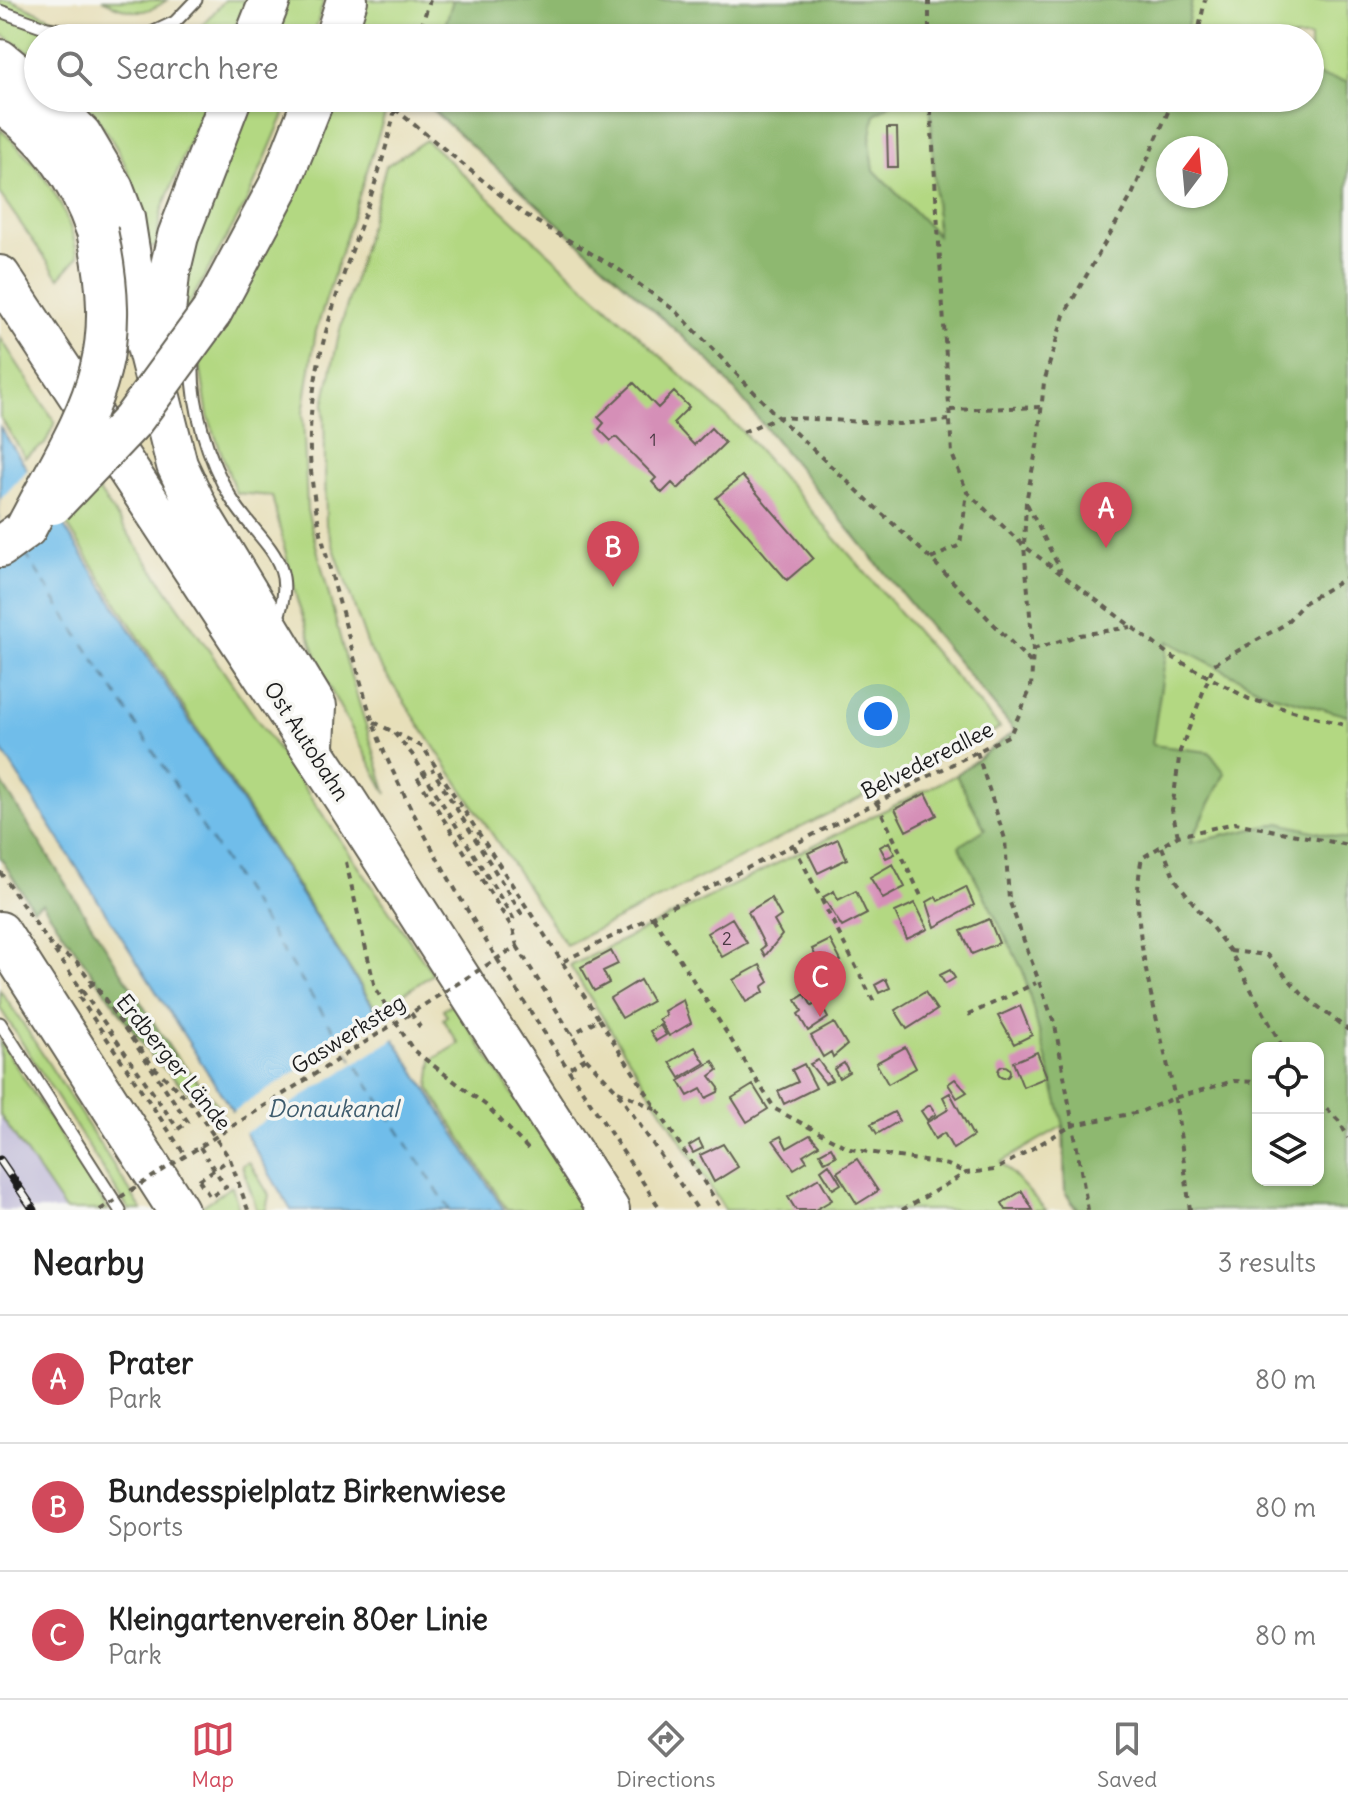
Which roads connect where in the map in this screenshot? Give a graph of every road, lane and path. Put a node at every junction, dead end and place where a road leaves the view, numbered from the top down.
1 (196, 0) edge
2 (270, 0) edge
3 (347, 0) edge
4 (430, 0) edge
5 (929, 0) edge
6 (1205, 0) edge
7 (0, 11) edge
8 (36, 24) edge
9 (171, 24) edge
10 (261, 24) edge
11 (339, 24) edge
12 (422, 24) edge
13 (929, 24) edge
14 (1200, 24) edge
15 (38, 112) edge
16 (56, 112) edge
17 (226, 112) edge
18 (308, 112) edge
19 (394, 112) edge
20 (399, 112) edge
21 (931, 112) edge
22 (1168, 112) edge
23 (0, 276) edge
24 (202, 319) junction
25 (156, 385) junction
26 (1041, 407) junction
27 (950, 410) junction
28 (778, 417) junction
29 (949, 420) junction
30 (743, 432) dead end
31 (967, 492) junction
32 (1026, 502) junction
33 (13, 538) edge
34 (1024, 546) junction
35 (931, 559) junction
36 (1063, 574) junction
37 (1348, 577) edge
38 (1131, 627) junction
39 (273, 630) junction
40 (1033, 649) junction
41 (1033, 665) junction
42 (1206, 678) junction
43 (373, 722) junction
44 (1348, 726) edge
45 (393, 731) junction
46 (977, 752) junction
47 (314, 753) junction
48 (877, 803) junction
49 (1178, 836) junction
50 (794, 845) junction
51 (1348, 845) edge
52 (1162, 847) junction
53 (346, 865) dead end
54 (0, 872) edge
55 (921, 896) dead end
56 (653, 917) junction
57 (0, 932) edge
58 (517, 946) junction
59 (55, 949) junction
60 (0, 950) edge
61 (1230, 951) junction
62 (564, 961) junction
63 (0, 969) edge
64 (1036, 983) junction
65 (875, 1004) dead end
66 (42, 1005) junction
67 (411, 1013) junction
68 (968, 1015) dead end
69 (599, 1019) junction
70 (0, 1023) edge
71 (420, 1027) dead end
72 (1348, 1030) edge
73 (572, 1034) junction
74 (1280, 1042) edge
75 (586, 1058) junction
76 (569, 1068) junction
77 (1252, 1082) edge
78 (616, 1090) junction
79 (1174, 1098) junction
80 (1324, 1106) edge
81 (659, 1111) junction
82 (1073, 1125) junction
83 (1348, 1138) edge
84 (200, 1147) junction
85 (185, 1155) junction
86 (536, 1157) dead end
87 (230, 1159) junction
88 (966, 1173) junction
89 (189, 1195) edge
90 (100, 1210) edge
91 (120, 1210) edge
92 (248, 1210) edge
93 (609, 1210) edge
94 (661, 1210) edge
95 (698, 1210) edge
96 (722, 1210) edge
97 (902, 1210) edge
98 (1088, 1210) edge
99 (1190, 1210) edge

1 - 9 lane
2 - 10 highway
3 - 11 highway
4 - 12 path
5 - 13 path
6 - 14 path
7 - 8 lane
15 - 33 highway, bridge
16 - 25 highway
17 - 25 highway
18 - 24 highway
19 - 43 path
20 - 28 path
21 - 27 path
22 - 26 path, Belvedereallee
23 - 47 highway, Ost Autobahn
24 - 33 highway, bridge
24 - 39 lane
25 - 39 highway
26 - 27 path
26 - 32 path, Belvedereallee
27 - 29 path
28 - 29 path
28 - 30 path
28 - 35 path
29 - 31 path
31 - 34 path
31 - 35 path
32 - 34 path, Belvedereallee
32 - 36 path
34 - 36 path
34 - 40 path, Belvedereallee
35 - 41 path
36 - 38 path
37 - 42 path
38 - 40 path
38 - 42 path
39 - 47 highway
40 - 41 path, Belvedereallee
41 - 46 path, Belvedereallee
42 - 44 path
42 - 49 path
43 - 45 path
43 - 76 path
45 - 58 path, bridge
45 - 62 path
46 - 48 path, Belvedereallee
46 - 64 path
47 - 93 highway, Ost Autobahn
48 - 50 path, Belvedereallee
48 - 55 path
49 - 51 path
49 - 52 path
50 - 56 path, Belvedereallee
50 - 65 path
52 - 61 path
52 - 79 path
53 - 86 path
54 - 59 path
56 - 62 path, Belvedereallee
56 - 88 path
57 - 66 highway
58 - 67 path, Gaswerksteg, bridge
58 - 73 path
59 - 85 path, bridge
59 - 87 path, Erdberger Lände
60 - 66 highway
61 - 72 path
61 - 74 path
62 - 69 path
63 - 66 highway
64 - 68 path
64 - 82 path
66 - 89 highway
67 - 71 path
67 - 84 path, Gaswerksteg, bridge
69 - 73 path
69 - 81 path
70 - 91 lane
73 - 75 path
75 - 76 path
75 - 78 path
76 - 94 path
77 - 79 path
78 - 81 path
78 - 95 path
79 - 82 path
79 - 99 path
80 - 83 path
81 - 96 path
82 - 88 path
82 - 98 path
84 - 85 path, Gaswerksteg, bridge
84 - 89 path, bridge
85 - 90 path, Gaswerksteg, bridge
87 - 89 path
87 - 92 path, Erdberger Lände
88 - 97 path

